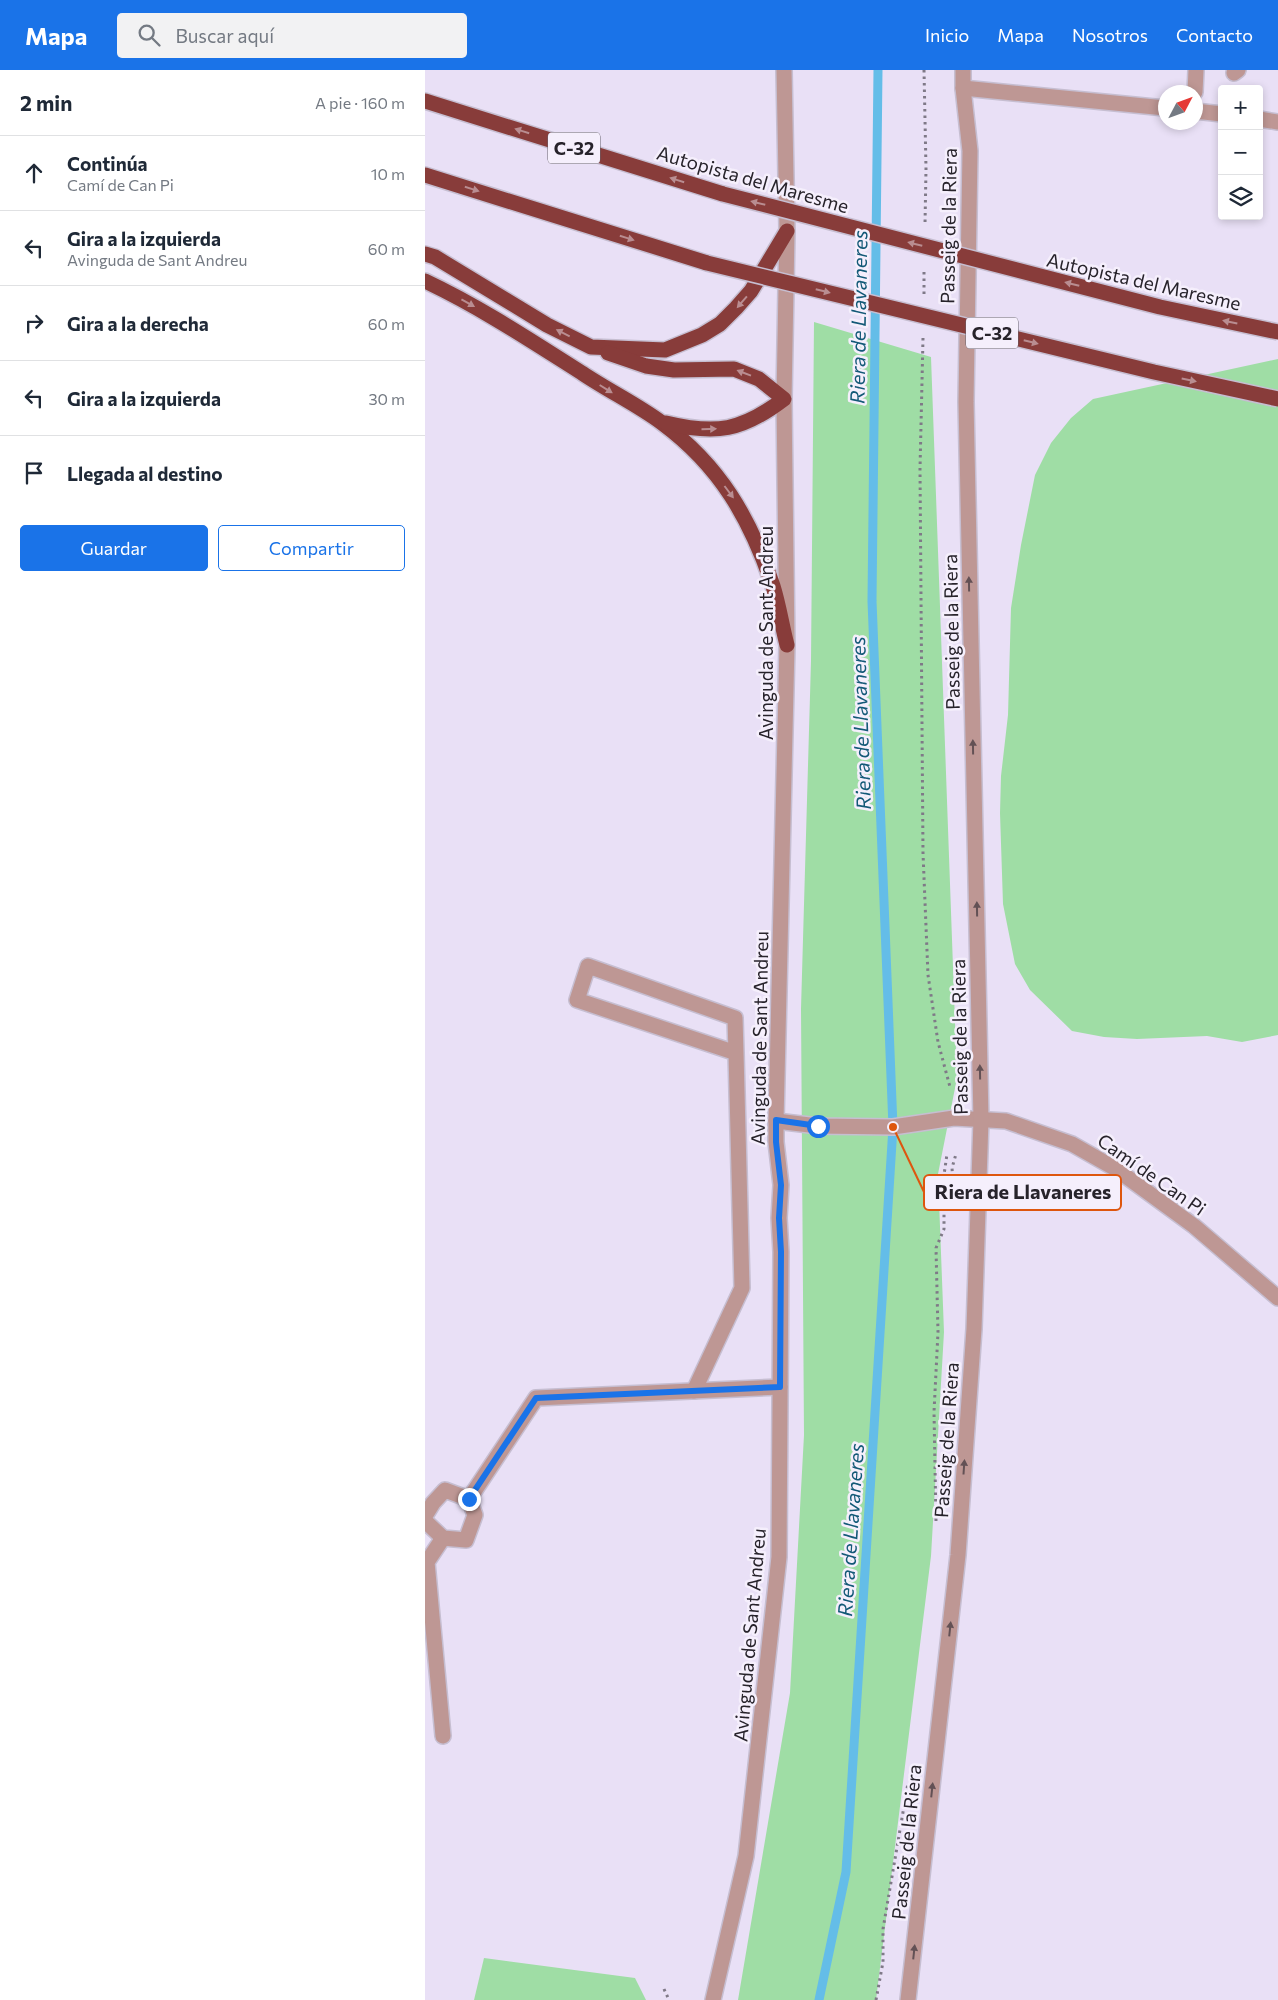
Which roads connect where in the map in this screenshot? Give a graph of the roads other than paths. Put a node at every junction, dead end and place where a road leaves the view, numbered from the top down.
1 (784, 70) edge
2 (963, 70) edge
3 (1196, 70) edge
4 (1195, 85) edge
5 (963, 88) junction
6 (425, 101) edge
7 (1158, 107) edge
8 (1203, 111) edge
9 (1218, 113) edge
10 (1263, 120) edge
11 (1278, 122) edge
12 (425, 175) edge
13 (787, 231) junction
14 (425, 254) edge
15 (425, 281) edge
16 (1278, 332) edge
17 (591, 346) junction
18 (1278, 399) edge
19 (784, 400) junction
20 (661, 422) junction
21 (787, 645) junction
22 (735, 1054) junction
23 (776, 1120) junction
24 (981, 1120) junction
25 (1278, 1298) edge
26 (780, 1387) junction
27 (694, 1391) junction
28 (469, 1499) junction
29 (425, 1516) edge
30 (425, 1520) edge
31 (443, 1538) junction
32 (443, 1736) dead end
33 (713, 2000) edge
34 (909, 2000) edge

1 - 13 street, Avinguda de Sant Andreu
2 - 5 street, Passeig de la Riera
3 - 4 street
5 - 7 street
24 -> 5 street, Passeig de la Riera
16 -> 6 highway, Autopista del Maresme / C-32, bridge
8 - 9 street
10 - 11 street
12 -> 18 highway, C-32, bridge
13 -> 17 highway
13 - 19 street, Avinguda de Sant Andreu
17 -> 14 highway
15 -> 20 highway
19 -> 17 highway
20 -> 19 highway
19 - 21 street, Avinguda de Sant Andreu
20 -> 21 highway
21 - 23 street, Avinguda de Sant Andreu
22 - 22 street
22 - 27 street
23 - 24 street, Camí de Can Pi
23 - 26 street, Avinguda de Sant Andreu
24 - 25 street, Camí de Can Pi
34 -> 24 street, Passeig de la Riera
26 - 27 street
26 - 33 street, Avinguda de Sant Andreu
27 - 28 street
28 - 29 street
28 - 31 street
30 - 31 street
31 - 32 street

